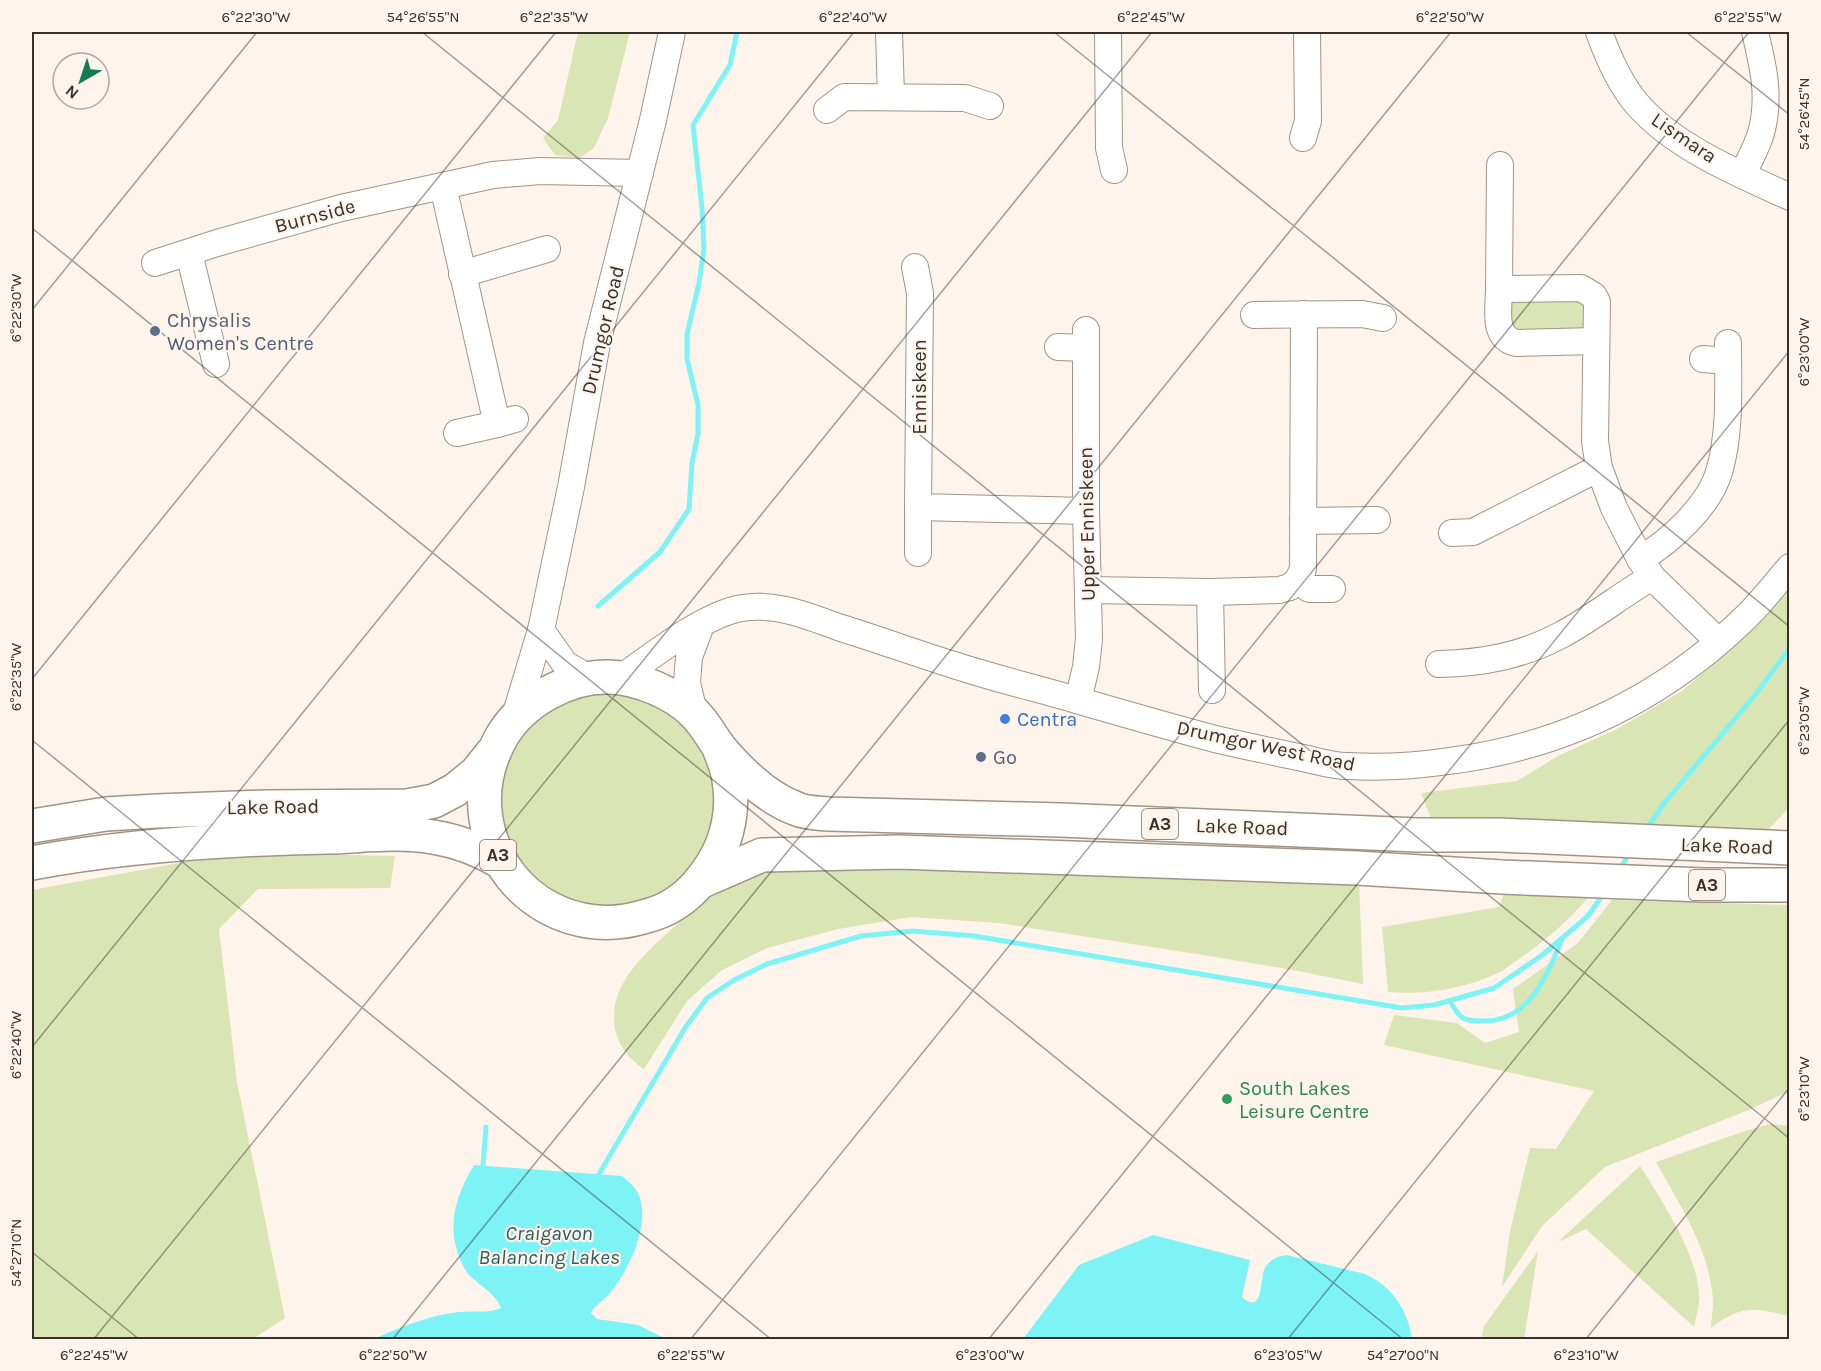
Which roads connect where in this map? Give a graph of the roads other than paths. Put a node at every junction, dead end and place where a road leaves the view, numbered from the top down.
1 (672, 32) edge
2 (889, 32) edge
3 (1108, 32) edge
4 (1307, 32) edge
5 (1599, 32) edge
6 (1755, 32) edge
7 (891, 96) junction
8 (990, 106) dead end
9 (827, 110) dead end
10 (1303, 138) dead end
11 (1500, 165) dead end
12 (1114, 170) dead end
13 (640, 173) junction
14 (1742, 175) junction
15 (443, 186) junction
16 (1790, 197) edge
17 (547, 249) dead end
18 (189, 252) junction
19 (155, 263) dead end
20 (915, 267) dead end
21 (462, 274) junction
22 (1499, 289) junction
23 (1304, 314) junction
24 (1254, 315) dead end
25 (1383, 318) dead end
26 (1596, 341) junction
27 (1058, 347) dead end
28 (1703, 359) dead end
29 (216, 364) dead end
30 (457, 433) dead end
31 (1599, 468) junction
32 (918, 507) junction
33 (1086, 511) junction
34 (1377, 520) dead end
35 (1303, 521) junction
36 (1452, 533) dead end
37 (918, 553) dead end
38 (1790, 567) edge
39 (1646, 568) junction
40 (1298, 580) junction
41 (1332, 589) dead end
42 (1089, 590) junction
43 (1210, 592) junction
44 (701, 625) junction
45 (541, 630) junction
46 (1718, 641) junction
47 (1439, 664) dead end
48 (589, 678) junction
49 (621, 678) junction
50 (1212, 690) dead end
51 (1078, 700) junction
52 (694, 712) junction
53 (514, 720) junction
54 (718, 745) junction
55 (495, 749) junction
56 (32, 826) edge
57 (1790, 848) edge
58 (501, 862) junction
59 (32, 863) edge
60 (702, 881) junction
61 (1790, 885) edge

1 - 13 street, Drumgor Road
2 - 7 street
3 - 12 street
4 - 10 street
5 - 14 street, Lismara
6 - 14 street
7 - 8 street
7 - 9 street
11 - 22 street
13 - 15 street, Burnside
13 - 45 street, Drumgor Road
14 - 16 street, Lismara
15 - 18 street, Burnside
15 - 21 street
17 - 21 street
18 - 19 street, Burnside
18 - 29 street
20 - 32 street, Enniskeen
21 - 30 street
22 - 26 street
22 - 26 street
23 - 24 street
23 - 25 street
23 - 35 street
26 - 31 street
27 - 33 street, Upper Enniskeen
28 - 39 street
31 - 36 street
31 - 39 street
32 - 33 street
32 - 37 street, Enniskeen
33 - 42 street, Upper Enniskeen
34 - 35 street
35 - 40 street
38 - 46 street, Drumgor West Road
39 - 46 street
39 - 47 street
40 - 41 street
40 - 43 street
42 - 43 street
42 - 51 street, Upper Enniskeen
43 - 50 street
44 - 49 street, Drumgor West Road
44 - 51 street, Drumgor West Road
44 - 52 street
45 - 48 street
45 - 53 street, Drumgor Road
46 - 51 street, Drumgor West Road
48 - 49 highway, A3
48 - 53 highway, A3
49 - 52 highway, A3
52 - 54 highway, A3
53 - 55 highway, A3
54 - 57 highway, Lake Road / A3
54 - 60 highway, A3
55 - 56 highway, Lake Road / A3
55 - 58 highway, A3
58 - 59 highway, Lake Road / A3
58 - 60 highway, A3
60 - 61 highway, Lake Road / A3

